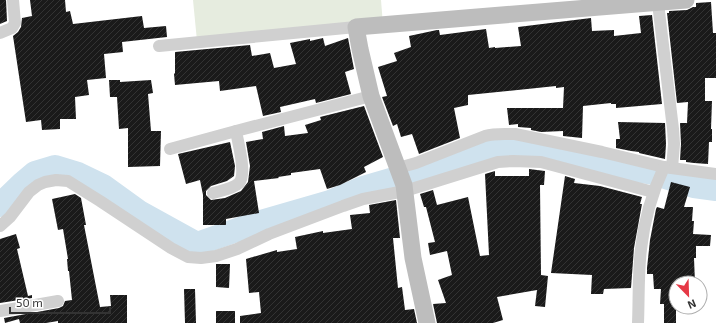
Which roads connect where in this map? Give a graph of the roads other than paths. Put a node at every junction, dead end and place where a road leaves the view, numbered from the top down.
1 (13, 0) edge
2 (686, 0) edge
3 (650, 2) edge
4 (356, 27) junction
5 (0, 33) edge
6 (159, 46) dead end
7 (371, 96) junction
8 (236, 131) junction
9 (170, 149) dead end
10 (666, 169) junction
11 (716, 174) edge
12 (402, 179) junction
13 (654, 190) junction
14 (213, 193) dead end
15 (0, 226) edge
16 (58, 301) dead end
17 (0, 311) edge
18 (427, 323) edge
19 (638, 323) edge

1 - 5 street
2 - 3 street
3 - 4 street
3 - 10 street
4 - 6 street
4 - 7 street
7 - 8 street
7 - 12 street
8 - 9 street
8 - 14 street
10 - 11 street
10 - 12 street
10 - 13 street
12 - 13 street
12 - 15 street
12 - 18 street
13 - 19 street
16 - 17 street

